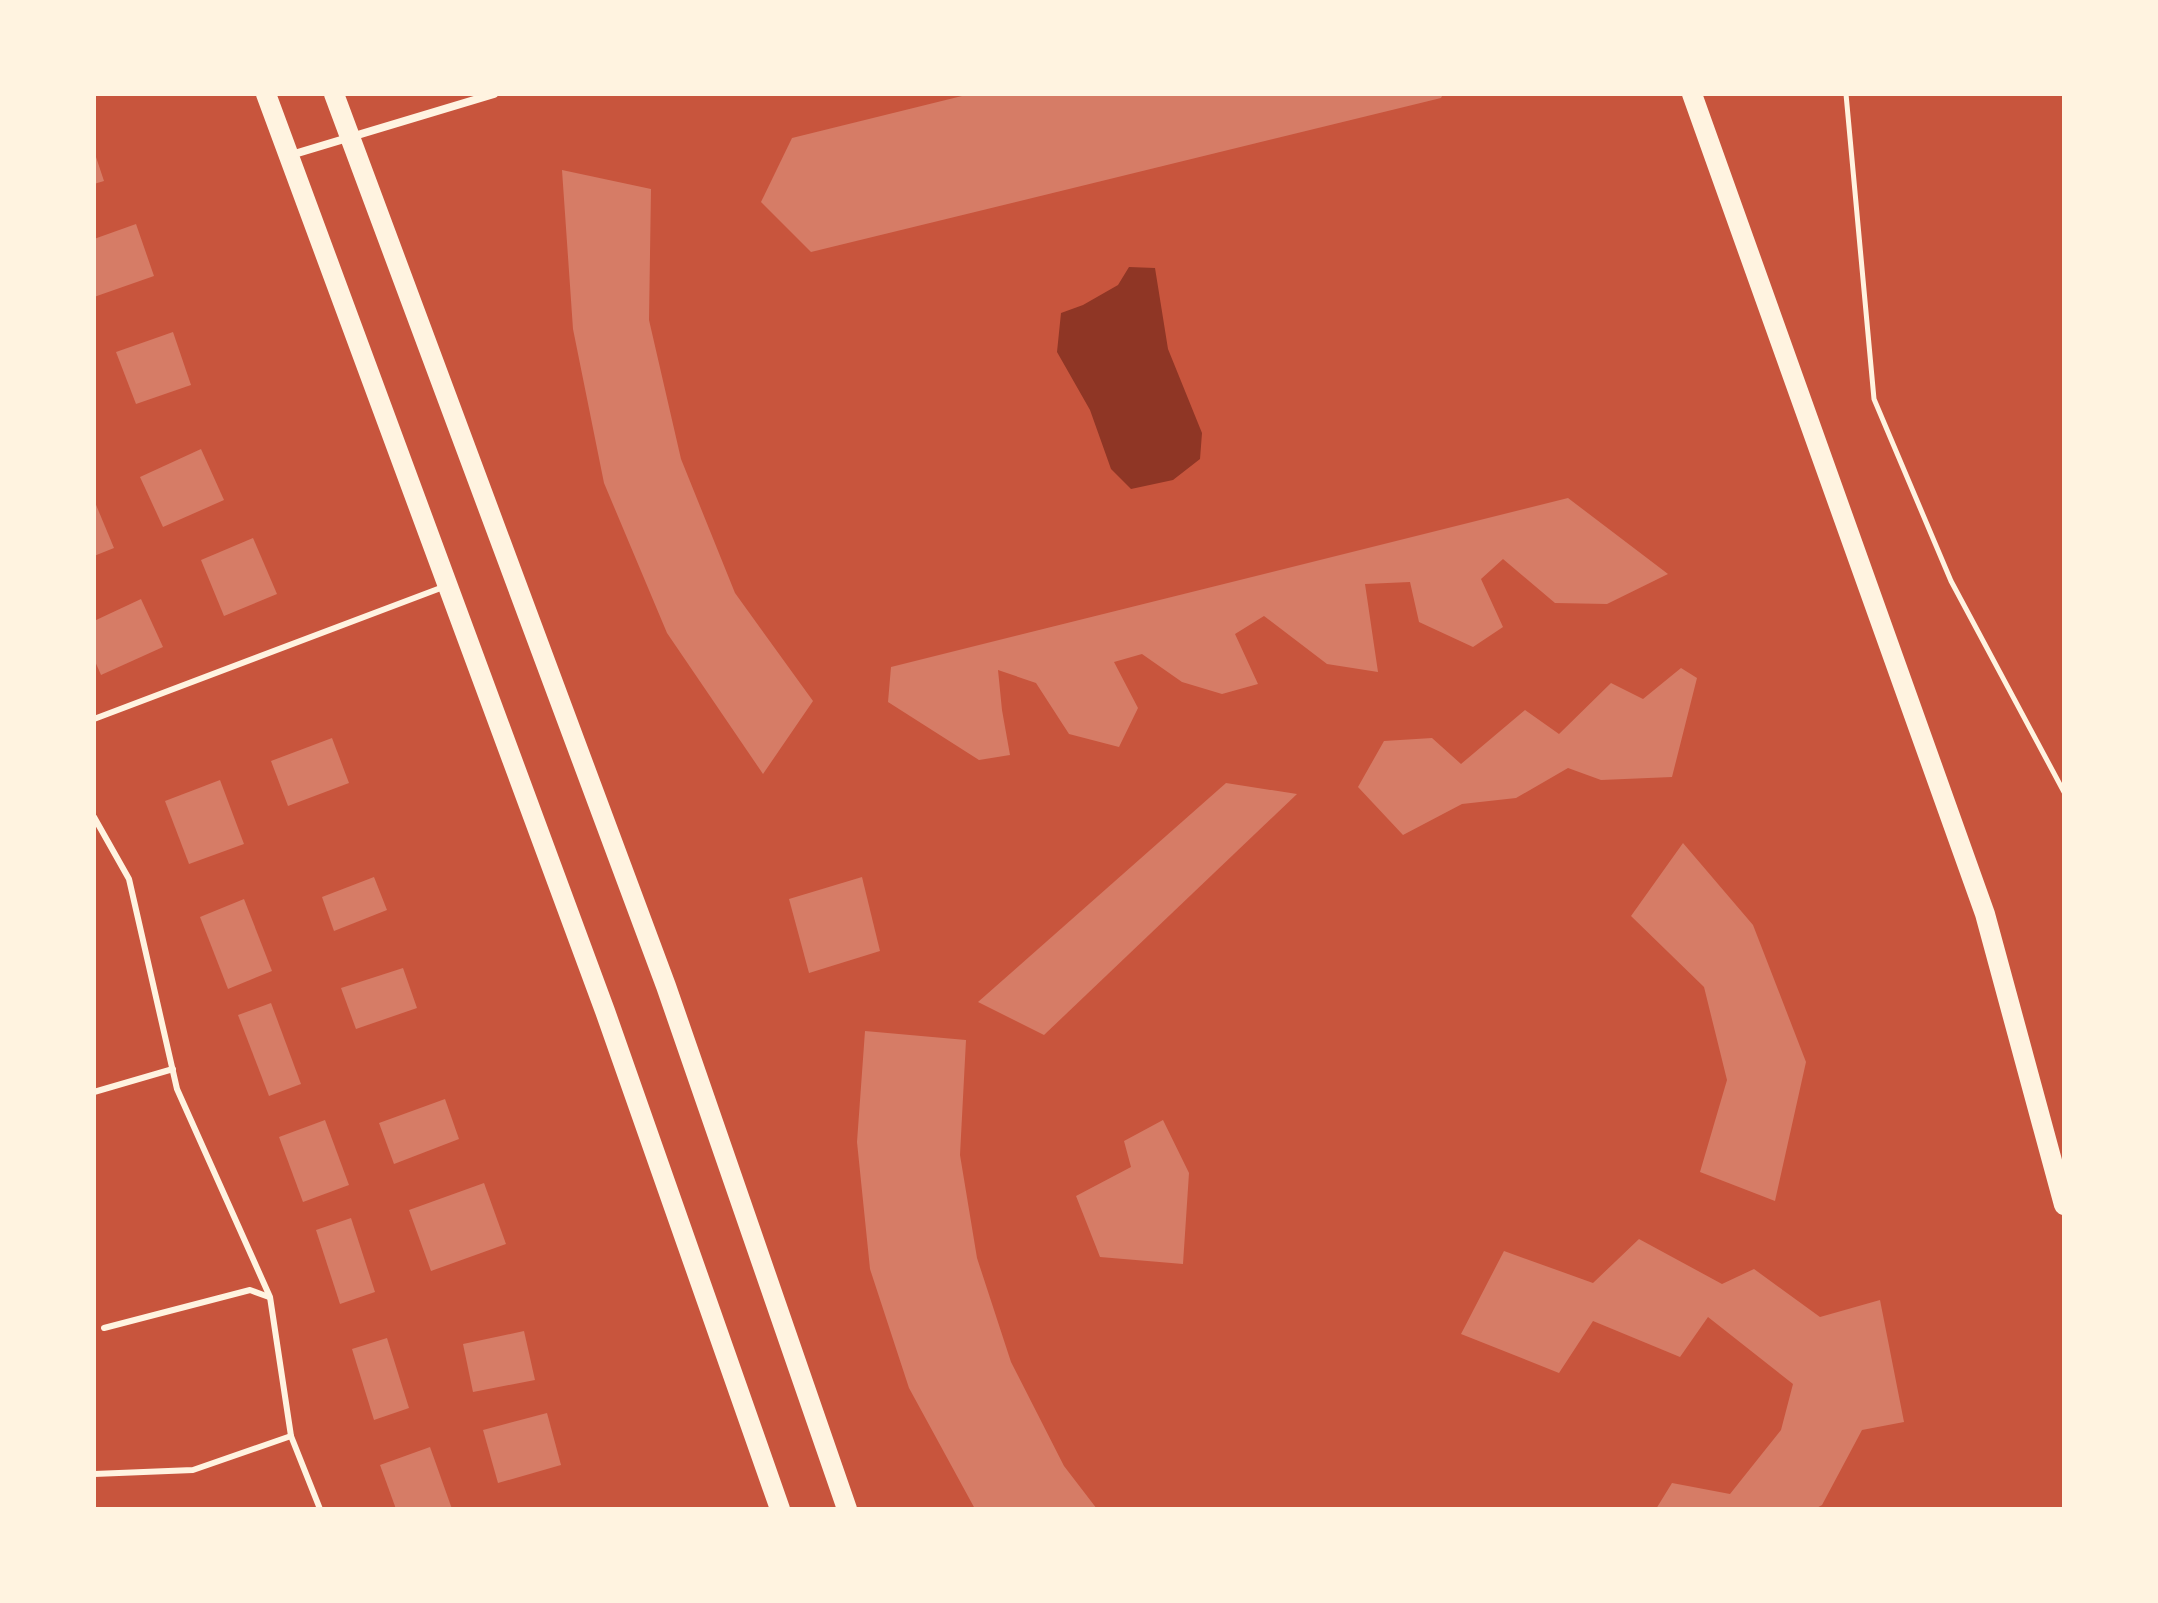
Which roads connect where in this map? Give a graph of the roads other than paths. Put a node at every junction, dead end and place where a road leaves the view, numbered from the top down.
1 (266, 94) edge
2 (334, 94) edge
3 (494, 94) edge
4 (1692, 94) edge
5 (351, 138) junction
6 (290, 155) junction
7 (449, 585) junction
8 (94, 719) edge
9 (94, 817) edge
10 (96, 826) edge
11 (173, 1069) junction
12 (94, 1092) edge
13 (2064, 1205) edge
14 (270, 1297) junction
15 (104, 1328) dead end
16 (291, 1436) junction
17 (94, 1474) edge
18 (320, 1509) edge
19 (780, 1509) edge
20 (847, 1509) edge

1 - 6 main road
2 - 5 main road
3 - 5 street
4 - 13 main road
5 - 6 street
5 - 20 main road
6 - 7 main road
7 - 8 lane
7 - 19 main road
9 - 10 lane
10 - 11 lane
11 - 12 lane
11 - 14 lane
14 - 15 lane
14 - 16 lane
16 - 17 lane
16 - 18 lane

